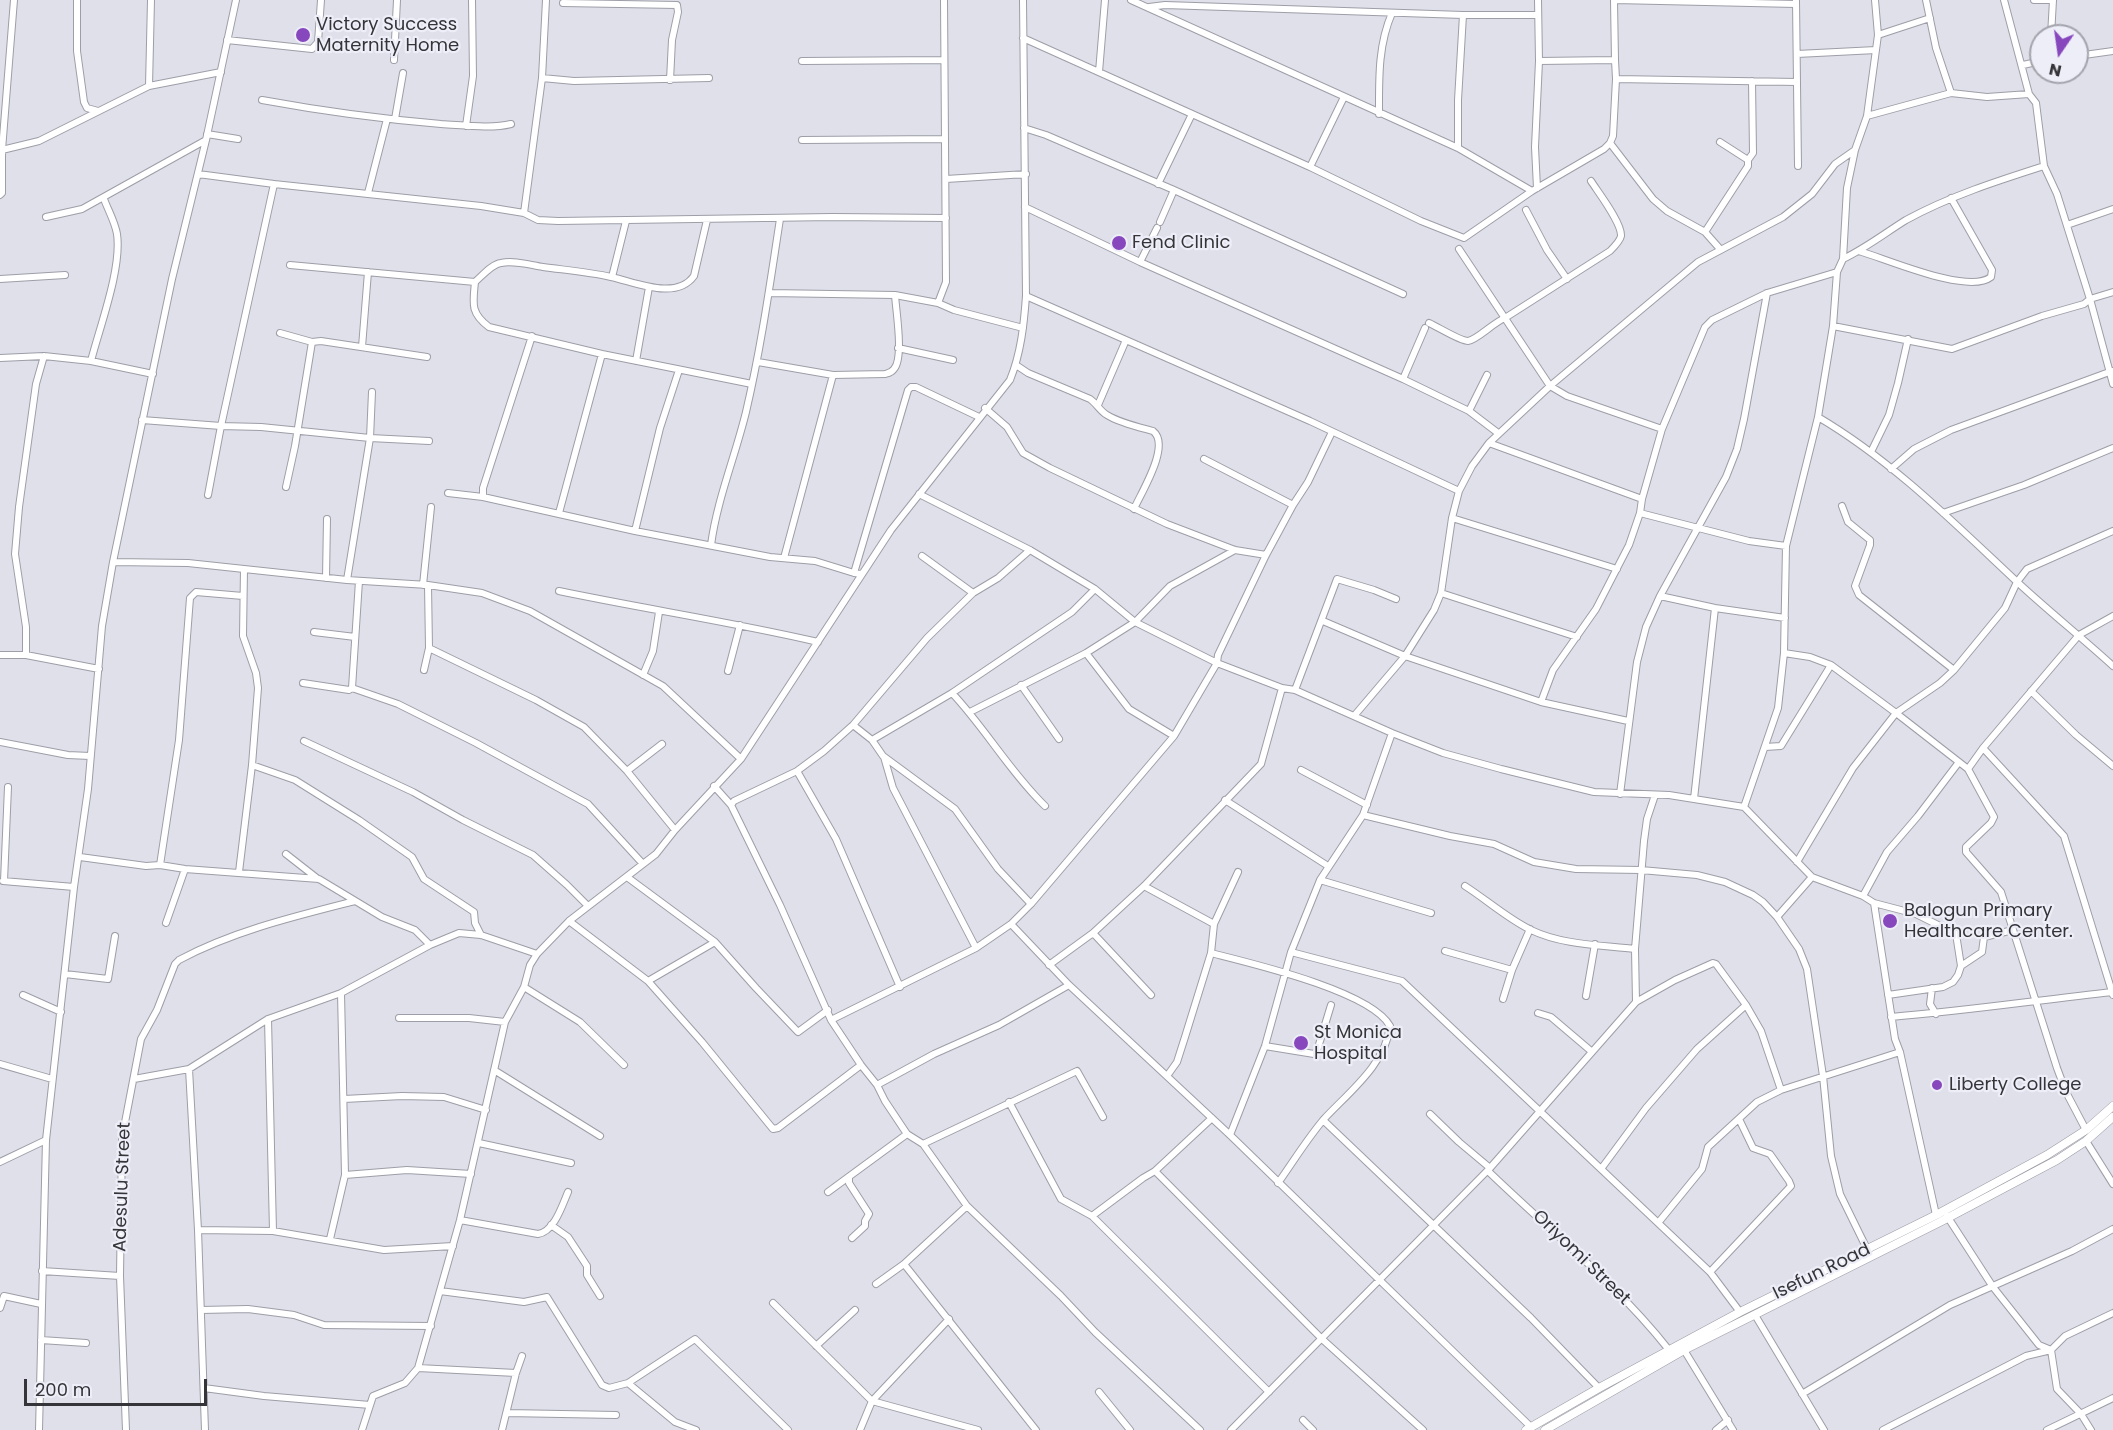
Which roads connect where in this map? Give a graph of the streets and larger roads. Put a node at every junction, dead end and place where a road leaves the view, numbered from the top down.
1 (14, 0) edge
2 (77, 0) edge
3 (151, 0) edge
4 (236, 0) edge
5 (321, 0) edge
6 (397, 0) edge
7 (472, 0) edge
8 (546, 0) edge
9 (944, 0) edge
10 (1023, 0) edge
11 (1105, 0) edge
12 (1131, 0) edge
13 (1538, 0) edge
14 (1875, 0) edge
15 (1926, 0) edge
16 (2004, 0) edge
17 (2034, 0) edge
18 (2054, 0) edge
19 (1614, 1) edge
20 (1796, 2) edge
21 (563, 3) dead end
22 (1236, 4) edge
23 (1148, 8) junction
24 (1392, 13) junction
25 (1463, 15) junction
26 (1538, 15) junction
27 (1930, 18) junction
28 (2052, 24) edge
29 (1878, 35) junction
30 (1023, 38) junction
31 (227, 40) junction
32 (1876, 50) junction
33 (2113, 51) edge
34 (1797, 54) junction
35 (2089, 54) edge
36 (394, 60) dead end
37 (944, 60) junction
38 (1615, 60) junction
39 (1539, 61) junction
40 (802, 62) dead end
41 (2029, 64) edge
42 (2023, 65) junction
43 (221, 72) junction
44 (1099, 72) junction
45 (402, 73) dead end
46 (542, 78) junction
47 (709, 78) dead end
48 (1616, 79) junction
49 (670, 80) junction
50 (1752, 81) junction
51 (1797, 82) junction
52 (149, 86) junction
53 (1951, 93) junction
54 (2029, 94) junction
55 (1344, 97) junction
56 (262, 100) dead end
57 (99, 111) junction
58 (1191, 114) junction
59 (1379, 114) junction
60 (1867, 116) junction
61 (391, 119) junction
62 (511, 124) dead end
63 (466, 126) junction
64 (1023, 128) junction
65 (206, 137) junction
66 (238, 139) dead end
67 (944, 139) junction
68 (802, 140) dead end
69 (1720, 142) dead end
70 (1610, 143) junction
71 (1458, 148) junction
72 (2, 150) junction
73 (1855, 150) junction
74 (1748, 160) junction
75 (1798, 166) dead end
76 (2044, 166) junction
77 (1310, 167) junction
78 (198, 174) junction
79 (1026, 174) junction
80 (946, 179) junction
81 (1591, 181) dead end
82 (274, 184) junction
83 (1158, 184) junction
84 (1174, 190) junction
85 (1534, 190) junction
86 (368, 193) junction
87 (0, 195) edge
88 (1951, 198) junction
89 (104, 199) junction
90 (1025, 207) junction
91 (2113, 209) edge
92 (1526, 210) dead end
93 (524, 213) junction
94 (46, 217) dead end
95 (946, 218) junction
96 (780, 219) junction
97 (708, 220) junction
98 (626, 221) junction
99 (2067, 225) junction
100 (1705, 232) junction
101 (1459, 249) dead end
102 (1720, 249) junction
103 (1859, 251) junction
104 (1843, 259) junction
105 (1140, 261) junction
106 (290, 265) dead end
107 (368, 272) junction
108 (1837, 272) junction
109 (65, 274) dead end
110 (612, 277) junction
111 (0, 279) edge
112 (1567, 279) junction
113 (475, 282) junction
114 (649, 287) junction
115 (2113, 292) edge
116 (769, 293) junction
117 (1767, 293) junction
118 (1403, 294) dead end
119 (895, 295) junction
120 (1026, 296) junction
121 (2090, 298) junction
122 (938, 303) junction
123 (1505, 318) junction
124 (1833, 326) junction
125 (1023, 328) junction
126 (280, 333) dead end
127 (532, 336) junction
128 (1908, 339) junction
129 (1126, 340) junction
130 (312, 342) junction
131 (362, 347) junction
132 (898, 348) junction
133 (602, 354) junction
134 (44, 356) junction
135 (428, 357) dead end
136 (0, 358) edge
137 (953, 360) dead end
138 (91, 361) junction
139 (636, 361) junction
140 (758, 362) junction
141 (1016, 365) junction
142 (679, 370) junction
143 (2111, 371) edge
144 (153, 374) junction
145 (833, 375) junction
146 (1487, 375) dead end
147 (1403, 379) junction
148 (752, 384) junction
149 (2113, 384) edge
150 (1550, 386) junction
151 (372, 392) dead end
152 (1098, 405) junction
153 (985, 408) junction
154 (1469, 411) junction
155 (979, 417) junction
156 (1818, 417) junction
157 (142, 420) junction
158 (221, 426) junction
159 (1662, 429) junction
160 (297, 432) junction
161 (1332, 432) junction
162 (1498, 434) junction
163 (370, 438) junction
164 (429, 441) dead end
165 (1489, 443) junction
166 (2113, 448) edge
167 (1871, 452) junction
168 (1204, 459) dead end
169 (1890, 469) junction
170 (286, 487) dead end
171 (1459, 491) junction
172 (448, 494) dead end
173 (919, 494) junction
174 (208, 495) dead end
175 (483, 496) junction
176 (1641, 499) junction
177 (1293, 505) junction
178 (1842, 506) dead end
179 (431, 507) dead end
180 (1134, 508) junction
181 (560, 513) junction
182 (1640, 513) junction
183 (1943, 513) junction
184 (1452, 518) junction
185 (327, 519) dead end
186 (1698, 528) junction
187 (634, 531) junction
188 (2113, 531) edge
189 (711, 545) junction
190 (1786, 546) junction
191 (1030, 550) junction
192 (1235, 550) junction
193 (1266, 555) junction
194 (922, 556) dead end
195 (784, 558) junction
196 (113, 562) junction
197 (244, 569) junction
198 (1617, 569) junction
199 (854, 573) junction
200 (862, 574) junction
201 (326, 578) junction
202 (347, 580) junction
203 (359, 581) junction
204 (2017, 582) junction
205 (425, 585) junction
206 (1095, 589) junction
207 (559, 591) dead end
208 (973, 593) junction
209 (1442, 593) junction
210 (243, 596) junction
211 (1660, 596) junction
212 (1396, 599) dead end
213 (1715, 608) junction
214 (659, 612) junction
215 (2113, 616) edge
216 (1785, 618) junction
217 (1323, 621) junction
218 (1135, 622) junction
219 (740, 625) junction
220 (314, 632) dead end
221 (2079, 635) junction
222 (355, 637) junction
223 (1577, 637) junction
224 (818, 642) junction
225 (429, 648) junction
226 (1086, 653) junction
227 (1785, 653) junction
228 (0, 655) edge
229 (26, 655) junction
230 (1405, 656) junction
231 (1217, 663) junction
232 (1831, 665) junction
233 (2113, 666) edge
234 (99, 669) junction
235 (424, 670) dead end
236 (1954, 670) junction
237 (728, 671) dead end
238 (643, 675) junction
239 (303, 683) dead end
240 (1021, 685) junction
241 (352, 688) junction
242 (1282, 688) junction
243 (1295, 690) junction
244 (2031, 691) junction
245 (952, 693) junction
246 (1541, 702) junction
247 (970, 712) junction
248 (1896, 713) junction
249 (1354, 716) junction
250 (1628, 721) junction
251 (853, 725) junction
252 (1392, 733) junction
253 (1174, 736) junction
254 (1059, 739) dead end
255 (872, 740) junction
256 (304, 741) dead end
257 (0, 742) edge
258 (662, 744) dead end
259 (1765, 747) junction
260 (1983, 748) junction
261 (90, 756) junction
262 (883, 756) junction
263 (741, 759) junction
264 (1959, 762) junction
265 (252, 765) junction
266 (2113, 765) edge
267 (1968, 769) junction
268 (1301, 770) dead end
269 (627, 771) junction
270 (797, 771) junction
271 (714, 786) junction
272 (8, 788) dead end
273 (1620, 794) junction
274 (1655, 795) junction
275 (1694, 799) junction
276 (1225, 800) junction
277 (730, 805) junction
278 (1367, 805) junction
279 (1045, 806) dead end
280 (1744, 807) junction
281 (1363, 815) junction
282 (675, 830) junction
283 (286, 854) dead end
284 (80, 857) junction
285 (1797, 862) junction
286 (643, 864) junction
287 (160, 865) junction
288 (1328, 866) junction
289 (185, 869) junction
290 (1641, 870) junction
291 (239, 872) junction
292 (1238, 872) dead end
293 (627, 877) junction
294 (1812, 877) junction
295 (319, 879) junction
296 (1320, 880) junction
297 (2, 881) edge
298 (1144, 885) junction
299 (1465, 886) dead end
300 (74, 887) junction
301 (1863, 896) junction
302 (355, 901) junction
303 (1874, 903) junction
304 (1031, 904) junction
305 (588, 906) junction
306 (1431, 913) dead end
307 (1777, 917) junction
308 (569, 921) junction
309 (166, 923) dead end
310 (1011, 924) junction
311 (1214, 924) junction
312 (1530, 929) junction
313 (2013, 930) junction
314 (1093, 933) junction
315 (481, 934) junction
316 (115, 936) dead end
317 (715, 942) junction
318 (1595, 944) junction
319 (430, 945) junction
320 (976, 948) junction
321 (1635, 949) junction
322 (1445, 951) dead end
323 (1291, 952) junction
324 (1211, 953) junction
325 (537, 954) junction
326 (1049, 965) junction
327 (1961, 966) junction
328 (1512, 970) junction
329 (1286, 973) junction
330 (65, 974) junction
331 (648, 981) junction
332 (1069, 985) junction
333 (524, 987) junction
334 (900, 987) junction
335 (1932, 988) junction
336 (341, 993) junction
337 (2113, 993) edge
338 (23, 994) dead end
339 (1151, 995) dead end
340 (1888, 995) junction
341 (1586, 996) dead end
342 (1503, 999) dead end
343 (2036, 1000) junction
344 (1636, 1002) junction
345 (1331, 1005) dead end
346 (1746, 1005) junction
347 (828, 1010) junction
348 (61, 1012) junction
349 (1539, 1013) dead end
350 (1936, 1014) junction
351 (1891, 1017) junction
352 (399, 1018) dead end
353 (268, 1019) junction
354 (831, 1020) junction
355 (505, 1022) junction
356 (1265, 1046) junction
357 (1591, 1051) junction
358 (1900, 1052) junction
359 (0, 1064) edge
360 (624, 1065) dead end
361 (861, 1065) junction
362 (189, 1069) junction
363 (494, 1071) junction
364 (1167, 1076) junction
365 (1823, 1076) junction
366 (52, 1079) junction
367 (134, 1079) junction
368 (877, 1085) junction
369 (1781, 1090) junction
370 (344, 1099) junction
371 (1009, 1102) junction
372 (2113, 1106) edge
373 (486, 1110) junction
374 (1538, 1112) junction
375 (1430, 1114) dead end
376 (1103, 1117) dead end
377 (2113, 1117) edge
378 (1212, 1118) junction
379 (1739, 1119) junction
380 (1323, 1120) junction
381 (2086, 1130) junction
382 (907, 1134) junction
383 (1230, 1135) junction
384 (600, 1136) dead end
385 (46, 1140) junction
386 (2086, 1141) junction
387 (479, 1143) junction
388 (923, 1144) junction
389 (0, 1162) edge
390 (571, 1163) dead end
391 (1489, 1169) junction
392 (1601, 1169) junction
393 (1155, 1171) junction
394 (471, 1174) junction
395 (345, 1175) junction
396 (849, 1178) junction
397 (1278, 1183) junction
398 (2113, 1184) edge
399 (568, 1192) dead end
400 (828, 1192) dead end
401 (967, 1206) junction
402 (1946, 1214) junction
403 (1936, 1215) junction
404 (1092, 1216) junction
405 (460, 1220) junction
406 (1658, 1222) junction
407 (551, 1225) junction
408 (1433, 1226) junction
409 (2113, 1229) edge
410 (198, 1230) junction
411 (273, 1231) junction
412 (852, 1238) dead end
413 (330, 1239) junction
414 (453, 1246) junction
415 (1866, 1249) junction
416 (904, 1264) junction
417 (42, 1271) junction
418 (1710, 1272) junction
419 (120, 1276) junction
420 (1379, 1281) junction
421 (876, 1284) dead end
422 (1993, 1287) junction
423 (440, 1291) junction
424 (600, 1296) dead end
425 (772, 1303) dead end
426 (41, 1304) junction
427 (0, 1308) edge
428 (201, 1310) junction
429 (855, 1310) dead end
430 (1740, 1312) junction
431 (2113, 1313) edge
432 (1755, 1315) junction
433 (949, 1319) junction
434 (431, 1326) junction
435 (1322, 1339) junction
436 (40, 1340) junction
437 (86, 1343) dead end
438 (816, 1346) junction
439 (1669, 1350) junction
440 (1684, 1350) junction
441 (2051, 1350) junction
442 (522, 1356) dead end
443 (418, 1368) junction
444 (516, 1373) junction
445 (628, 1383) junction
446 (204, 1388) junction
447 (1599, 1388) junction
448 (1099, 1392) dead end
449 (1269, 1392) junction
450 (1802, 1394) junction
451 (2113, 1398) edge
452 (872, 1401) junction
453 (370, 1405) junction
454 (507, 1413) junction
455 (2081, 1414) junction
456 (616, 1415) dead end
457 (1303, 1420) dead end
458 (1728, 1420) junction
459 (1528, 1429) edge
460 (39, 1430) edge
461 (126, 1430) edge
462 (205, 1430) edge
463 (362, 1430) edge
464 (502, 1430) edge
465 (696, 1430) edge
466 (788, 1430) edge
467 (860, 1430) edge
468 (978, 1430) edge
469 (1036, 1430) edge
470 (1130, 1430) edge
471 (1200, 1430) edge
472 (1231, 1430) edge
473 (1313, 1430) edge
474 (1423, 1430) edge
475 (1545, 1430) edge
476 (1716, 1430) edge
477 (1733, 1430) edge
478 (1824, 1430) edge
479 (1883, 1430) edge
480 (2046, 1430) edge
481 (2091, 1430) edge

1 - 72 street
2 - 57 street
3 - 52 street
4 - 31 street
5 - 31 street
6 - 36 street
7 - 63 street
8 - 46 street
9 - 37 street
10 - 30 street
11 - 44 street
12 - 23 street
13 - 26 street
14 - 29 street
15 - 27 street
16 - 42 street
17 - 18 street
18 - 28 street
19 - 20 street
19 - 38 street
20 - 34 street
21 - 49 street
22 - 23 street
22 - 24 street
23 - 55 street
24 - 25 street
24 - 59 street
25 - 26 street
25 - 71 street
26 - 39 street
27 - 29 street
27 - 53 street
29 - 32 street
30 - 44 street
30 - 64 street
31 - 43 street
32 - 34 street
32 - 60 street
33 - 35 street
34 - 51 street
37 - 40 street
37 - 67 street
38 - 39 street
38 - 48 street
39 - 85 street
41 - 42 street
42 - 54 street
43 - 52 street
43 - 65 street
44 - 58 street
45 - 61 street
46 - 49 street
46 - 93 street
47 - 49 street
48 - 50 street
48 - 70 street
50 - 51 street
50 - 74 street
51 - 75 street
52 - 57 street
53 - 54 street
53 - 60 street
54 - 76 street
55 - 59 street
55 - 77 street
56 - 61 street
57 - 72 street
58 - 77 street
58 - 83 street
59 - 71 street
60 - 73 street
61 - 63 street
61 - 86 street
62 - 63 street
64 - 79 street
64 - 83 street
65 - 66 street
65 - 78 street
65 - 89 street
67 - 68 street
67 - 80 street
69 - 74 street
70 - 85 street
70 - 100 street
71 - 85 street
72 - 87 street
73 - 102 street
73 - 104 street
74 - 100 street
76 - 88 street
76 - 99 street
77 - 85 street
78 - 82 street
78 - 144 street
79 - 80 street
79 - 90 street
80 - 95 street
81 - 112 street
82 - 86 street
82 - 158 street
83 - 84 street
84 - 105 street
84 - 118 street
86 - 93 street
88 - 103 street
88 - 103 street
89 - 94 street
89 - 138 street
90 - 105 street
90 - 120 street
91 - 99 street
92 - 112 street
93 - 98 street
95 - 96 street
95 - 122 street
96 - 97 street
96 - 116 street
97 - 98 street
97 - 114 street
98 - 110 street
99 - 121 street
100 - 102 street
101 - 123 street
102 - 150 street
103 - 104 street
104 - 108 street
105 - 147 street
106 - 107 street
107 - 113 street
107 - 131 street
108 - 117 street
108 - 124 street
109 - 111 street
110 - 113 street
110 - 114 street
112 - 123 street
113 - 127 street
114 - 139 street
115 - 121 street
116 - 119 street
116 - 140 street
117 - 159 street
117 - 186 street
119 - 122 street
119 - 132 street
120 - 125 street
120 - 129 street
121 - 128 street
121 - 143 street
122 - 125 street
123 - 147 street
123 - 150 street
124 - 128 street
124 - 156 street
125 - 141 street
126 - 130 street
127 - 133 street
127 - 175 street
128 - 167 street
129 - 152 street
129 - 161 street
130 - 131 street
130 - 160 street
131 - 135 street
132 - 137 street
132 - 145 street
133 - 139 street
133 - 181 street
134 - 136 street
134 - 138 street
134 - 229 street
138 - 144 street
139 - 142 street
140 - 145 street
140 - 148 street
141 - 152 street
141 - 153 street
142 - 148 street
142 - 187 street
143 - 149 street
143 - 169 street
144 - 157 street
145 - 195 street
146 - 154 street
147 - 154 street
148 - 189 street
150 - 159 street
150 - 162 street
151 - 163 street
152 - 180 street
153 - 155 street
153 - 180 street
154 - 162 street
155 - 173 street
155 - 199 street
156 - 167 street
156 - 190 street
157 - 158 street
157 - 196 street
158 - 160 street
158 - 174 street
159 - 176 street
160 - 163 street
160 - 170 street
161 - 171 street
161 - 177 street
162 - 165 street
163 - 164 street
163 - 202 street
165 - 171 street
165 - 176 street
166 - 183 street
167 - 169 street
168 - 177 street
169 - 183 street
171 - 184 street
172 - 175 street
173 - 191 street
173 - 200 street
175 - 181 street
176 - 182 street
177 - 193 street
178 - 236 street
179 - 205 street
180 - 192 street
181 - 187 street
182 - 186 street
182 - 198 street
183 - 204 street
184 - 198 street
184 - 209 street
185 - 201 street
186 - 190 street
186 - 211 street
187 - 189 street
188 - 204 street
189 - 195 street
190 - 216 street
191 - 206 street
191 - 208 street
192 - 193 street
192 - 218 street
193 - 231 street
194 - 208 street
195 - 199 street
196 - 197 street
196 - 234 street
197 - 201 street
197 - 210 street
198 - 223 street
199 - 200 street
200 - 224 street
201 - 202 street
202 - 203 street
203 - 205 street
203 - 222 street
204 - 221 street
204 - 236 street
205 - 225 street
205 - 238 street
206 - 218 street
206 - 245 street
207 - 214 street
208 - 251 street
209 - 223 street
209 - 230 street
210 - 265 street
210 - 287 street
211 - 213 street
211 - 250 street
212 - 217 street
213 - 216 street
213 - 275 street
214 - 219 street
214 - 238 street
215 - 221 street
216 - 227 street
217 - 230 street
217 - 243 street
218 - 226 street
218 - 231 street
219 - 224 street
219 - 237 street
220 - 222 street
221 - 233 street
221 - 244 street
222 - 241 street
223 - 246 street
224 - 263 street
225 - 235 street
225 - 269 street
226 - 240 street
226 - 253 street
227 - 232 street
227 - 259 street
228 - 229 street
229 - 234 street
230 - 246 street
230 - 249 street
231 - 242 street
231 - 253 street
232 - 248 street
232 - 259 street
234 - 261 street
236 - 248 street
238 - 263 street
239 - 241 street
240 - 247 street
240 - 254 street
241 - 286 street
242 - 243 street
242 - 276 street
243 - 249 street
244 - 260 street
244 - 266 street
245 - 247 street
245 - 255 street
246 - 250 street
247 - 279 street
248 - 264 street
248 - 285 street
249 - 252 street
250 - 273 street
251 - 255 street
251 - 270 street
252 - 273 street
252 - 278 street
253 - 304 street
255 - 262 street
256 - 305 street
257 - 261 street
258 - 269 street
259 - 280 street
260 - 267 street
260 - 337 street
261 - 284 street
262 - 304 street
262 - 320 street
263 - 271 street
264 - 267 street
264 - 301 street
265 - 291 street
265 - 315 street
267 - 313 street
268 - 278 street
269 - 282 street
270 - 277 street
270 - 334 street
271 - 277 street
271 - 282 street
272 - 297 street
273 - 274 street
274 - 275 street
274 - 290 street
275 - 280 street
276 - 288 street
276 - 298 street
277 - 347 street
278 - 281 street
280 - 285 street
281 - 288 street
281 - 290 street
282 - 286 street
283 - 295 street
284 - 287 street
284 - 300 street
285 - 294 street
286 - 293 street
287 - 289 street
288 - 296 street
289 - 291 street
289 - 309 street
290 - 307 street
290 - 321 street
291 - 295 street
292 - 311 street
293 - 305 street
293 - 317 street
294 - 301 street
294 - 307 street
295 - 302 street
296 - 306 street
296 - 323 street
297 - 300 street
298 - 311 street
298 - 314 street
299 - 312 street
300 - 330 street
301 - 303 street
302 - 319 street
302 - 367 street, Adesulu Street
303 - 327 street
303 - 340 street
304 - 310 street
305 - 308 street
307 - 365 street
308 - 325 street
308 - 331 street
310 - 320 street
310 - 326 street
311 - 324 street
312 - 318 street
312 - 328 street
313 - 327 street
313 - 343 street
314 - 326 street
314 - 339 street
315 - 319 street
315 - 325 street
316 - 330 street
317 - 331 street
317 - 347 street
318 - 321 street
318 - 341 street
319 - 336 street
320 - 334 street
321 - 344 street
322 - 328 street
323 - 329 street
323 - 374 street
324 - 329 street
324 - 364 street
325 - 333 street
326 - 332 street
327 - 335 street
328 - 342 street
329 - 356 street
329 - 380 street
330 - 348 street
331 - 361 street
332 - 364 street
332 - 368 street
333 - 355 street
333 - 360 street
334 - 354 street
335 - 340 street
335 - 350 street
336 - 353 street
336 - 370 street
337 - 343 street
338 - 348 street
340 - 351 street
343 - 350 street
343 - 381 street
344 - 346 street
344 - 357 street
345 - 356 street
346 - 369 street
346 - 392 street
347 - 354 street
348 - 366 street
349 - 357 street
350 - 351 street
351 - 358 street
352 - 355 street
353 - 362 street
353 - 411 street
354 - 361 street
355 - 363 street
356 - 383 street
357 - 374 street
358 - 365 street
358 - 403 street
359 - 366 street
361 - 368 street
362 - 367 street
362 - 410 street
363 - 373 street
363 - 384 street
364 - 378 street
365 - 369 street
365 - 415 street
366 - 385 street
367 - 419 street, Adesulu Street
368 - 382 street
369 - 379 street
370 - 373 street
370 - 395 street
371 - 376 street
371 - 388 street
371 - 404 street
372 - 381 street, Isefun Road
373 - 387 street
374 - 391 street
374 - 392 street
375 - 391 street, Oriyomi Street
377 - 386 street, Isefun Road
378 - 383 street
378 - 393 street
379 - 406 street
379 - 418 street
380 - 397 street
380 - 408 street
381 - 402 street, Isefun Road
382 - 388 street
382 - 396 street
383 - 397 street
385 - 389 street
385 - 417 street
386 - 398 street
386 - 402 street, Isefun Road
387 - 390 street
387 - 394 street
388 - 401 street
391 - 408 street
391 - 439 street, Oriyomi Street
392 - 406 street
393 - 404 street
393 - 435 street
394 - 395 street
394 - 405 street
395 - 413 street
396 - 400 street
396 - 412 street
397 - 420 street
399 - 407 street
401 - 416 street
401 - 471 street
402 - 403 street, Isefun Road
402 - 422 street
402 - 432 street, Isefun Road
403 - 415 street, Isefun Road
404 - 449 street
405 - 407 street
405 - 414 street
406 - 418 street
407 - 424 street
408 - 420 street
408 - 447 street
409 - 422 street
410 - 411 street
410 - 428 street
411 - 413 street
413 - 414 street
414 - 423 street
415 - 430 street, Isefun Road
416 - 421 street
416 - 433 street
417 - 419 street
417 - 426 street
418 - 430 street
419 - 461 street, Adesulu Street
420 - 435 street
420 - 459 street
422 - 441 street
422 - 450 street
423 - 434 street
423 - 445 street
425 - 438 street
426 - 427 street
426 - 436 street
428 - 434 street
428 - 446 street
429 - 438 street
430 - 439 street, Isefun Road
431 - 441 street
432 - 440 street, Isefun Road
432 - 450 street
433 - 452 street
433 - 469 street
434 - 443 street
435 - 449 street
435 - 474 street
436 - 437 street
436 - 460 street
438 - 452 street
439 - 447 street, Isefun Road
440 - 458 street
440 - 475 street, Isefun Road
441 - 455 street
441 - 479 street
442 - 444 street
443 - 444 street
443 - 453 street
444 - 454 street
445 - 465 street
445 - 466 street
446 - 453 street
446 - 462 street
447 - 459 street, Isefun Road
448 - 470 street
449 - 472 street
450 - 478 street
451 - 455 street
452 - 467 street
452 - 468 street
453 - 463 street
454 - 456 street
454 - 464 street
455 - 480 street
455 - 481 street
457 - 473 street
458 - 476 street
458 - 477 street

